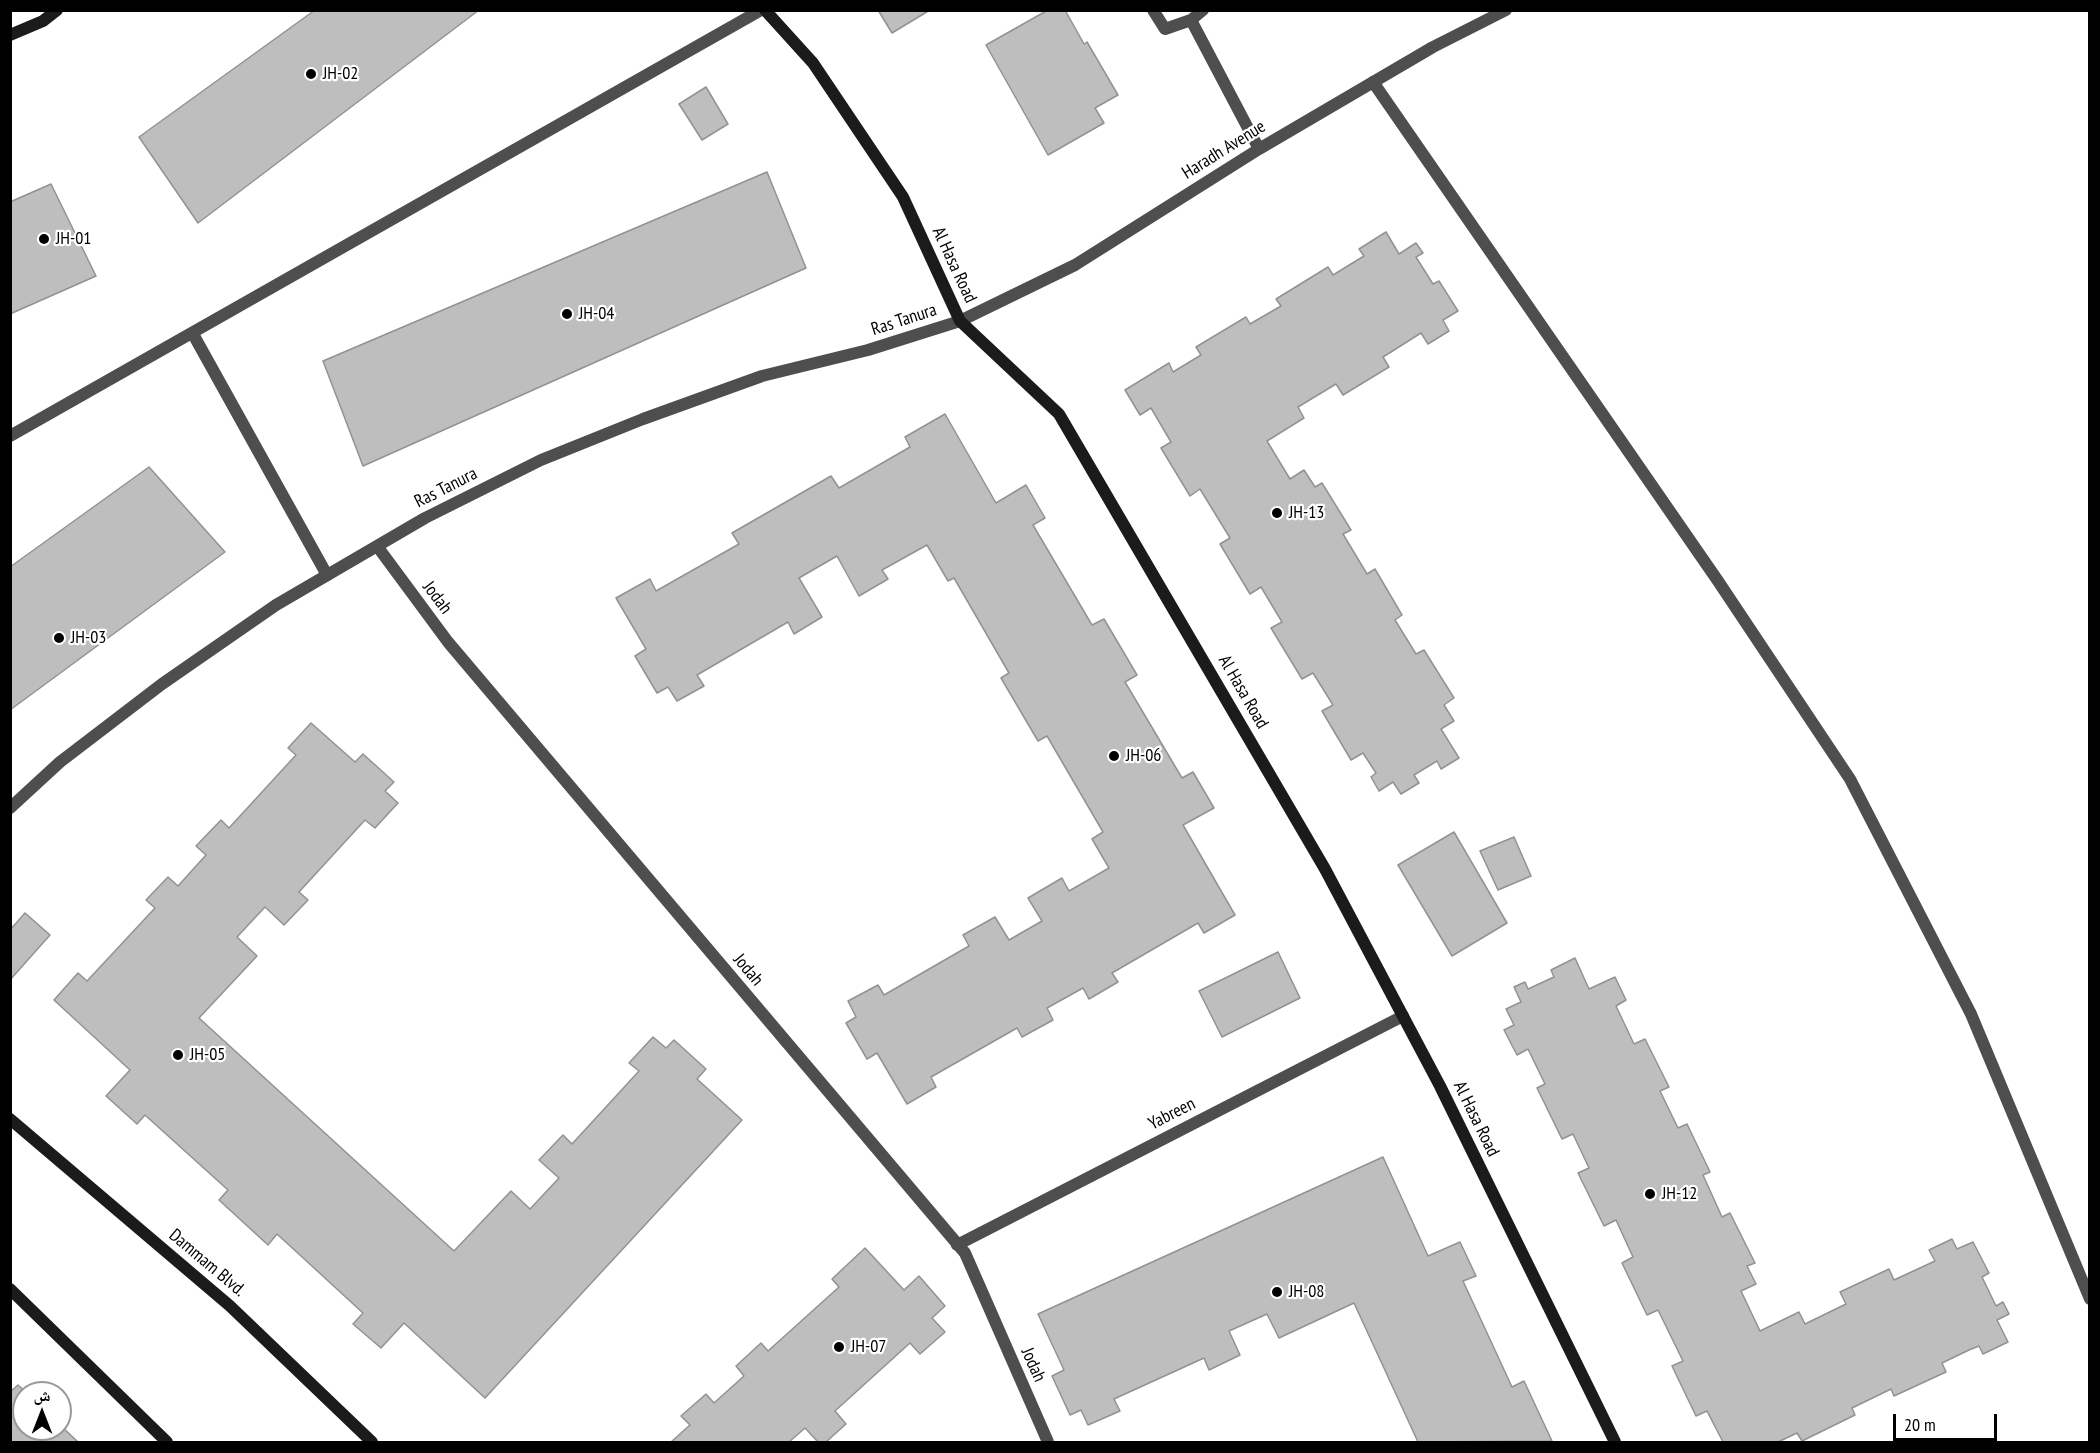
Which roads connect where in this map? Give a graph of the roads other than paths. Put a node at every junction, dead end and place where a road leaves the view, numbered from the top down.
1 (57, 10) edge
2 (763, 10) edge
3 (1153, 10) edge
4 (1203, 10) edge
5 (1506, 10) edge
6 (1191, 20) junction
7 (10, 35) edge
8 (1373, 82) junction
9 (1259, 149) junction
10 (960, 321) junction
11 (193, 334) junction
12 (10, 436) edge
13 (377, 546) junction
14 (327, 575) junction
15 (10, 808) edge
16 (1403, 1016) junction
17 (10, 1119) edge
18 (957, 1245) junction
19 (10, 1289) edge
20 (2090, 1299) edge
21 (167, 1443) edge
22 (372, 1443) edge
23 (1048, 1443) edge
24 (1615, 1443) edge

1 - 7 main road
2 - 10 main road, Al Hasa Road
2 - 11 street
3 - 6 street
4 - 6 street
5 - 8 street, Haradh Avenue
6 - 9 street
8 - 9 street, Haradh Avenue
8 - 20 street
9 - 10 street, Haradh Avenue
10 - 13 street, Ras Tanura
10 - 16 main road, Al Hasa Road
11 - 12 street
11 - 14 street
13 - 14 street, Ras Tanura
13 - 18 street, Jodah
14 - 15 street, Ras Tanura
16 - 18 street, Yabreen
16 - 24 main road, Al Hasa Road
17 - 22 main road, Dammam Blvd.
18 - 23 street, Jodah
19 - 21 main road

